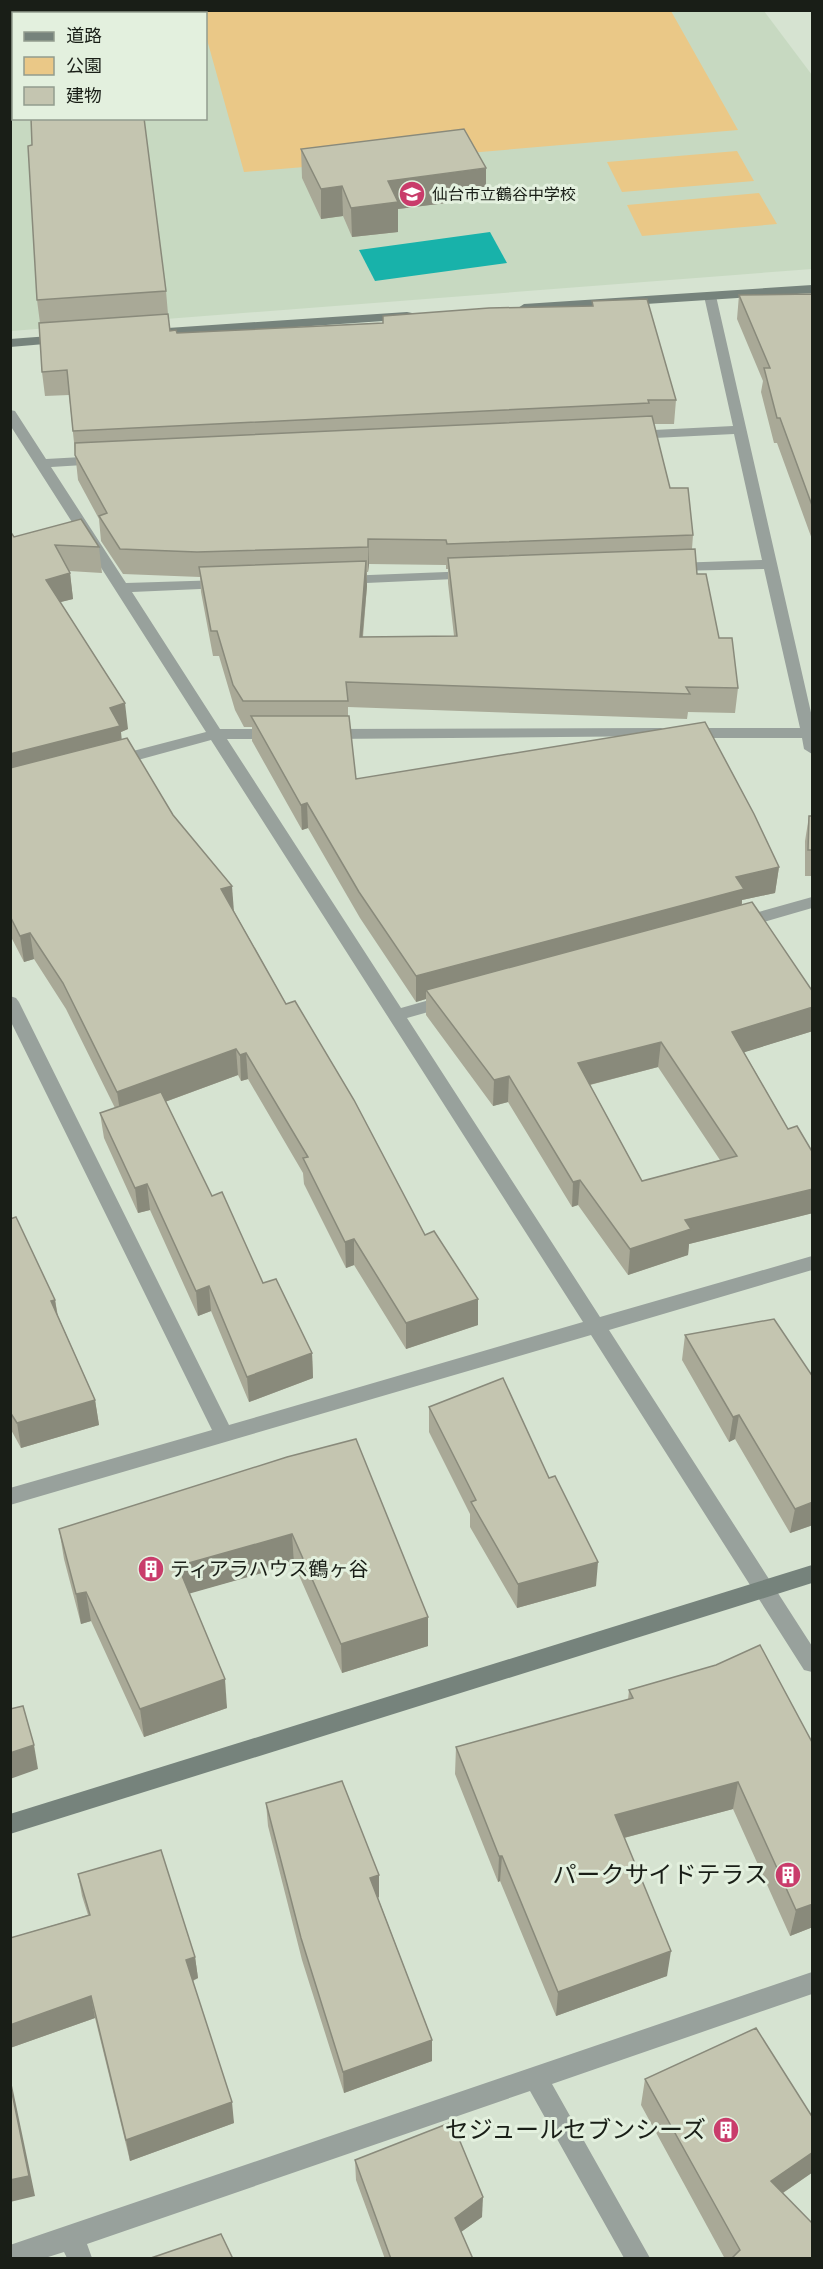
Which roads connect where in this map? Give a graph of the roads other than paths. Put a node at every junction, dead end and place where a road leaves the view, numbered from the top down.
1 (813, 289) edge
2 (710, 296) junction
3 (508, 309) edge
4 (425, 315) edge
5 (141, 334) edge
6 (82, 338) edge
7 (10, 343) edge
8 (10, 414) edge
9 (740, 430) junction
10 (622, 436) edge
11 (113, 460) edge
12 (42, 463) junction
13 (771, 564) junction
14 (665, 568) edge
15 (488, 574) edge
16 (334, 580) edge
17 (240, 584) edge
18 (122, 588) junction
19 (811, 733) edge
20 (216, 734) junction
21 (287, 734) edge
22 (311, 734) edge
23 (813, 749) edge
24 (102, 764) edge
25 (813, 903) edge
26 (720, 928) edge
27 (466, 996) edge
28 (10, 1002) edge
29 (397, 1015) junction
30 (813, 1263) edge
31 (596, 1325) junction
32 (224, 1435) junction
33 (10, 1497) edge
34 (813, 1574) edge
35 (765, 1588) junction
36 (813, 1663) edge
37 (10, 1824) edge
38 (813, 1983) edge
39 (536, 2078) junction
40 (75, 2248) edge
41 (10, 2258) edge
42 (638, 2259) edge

1 - 2 street
2 - 3 street
2 - 9 street
4 - 5 street
6 - 7 street
8 - 12 street
9 - 10 street
9 - 13 street
11 - 12 street
12 - 18 street
13 - 14 street
13 - 19 street
15 - 16 street
17 - 18 street
18 - 20 street
19 - 22 street
19 - 23 street
20 - 21 street
20 - 24 street
20 - 29 street
25 - 26 street
27 - 29 street
28 - 32 street
29 - 31 street
30 - 31 street
31 - 32 street
31 - 35 street
32 - 33 street
34 - 35 street
35 - 36 street
35 - 37 street
38 - 39 street
39 - 40 street
39 - 42 street
40 - 41 street

